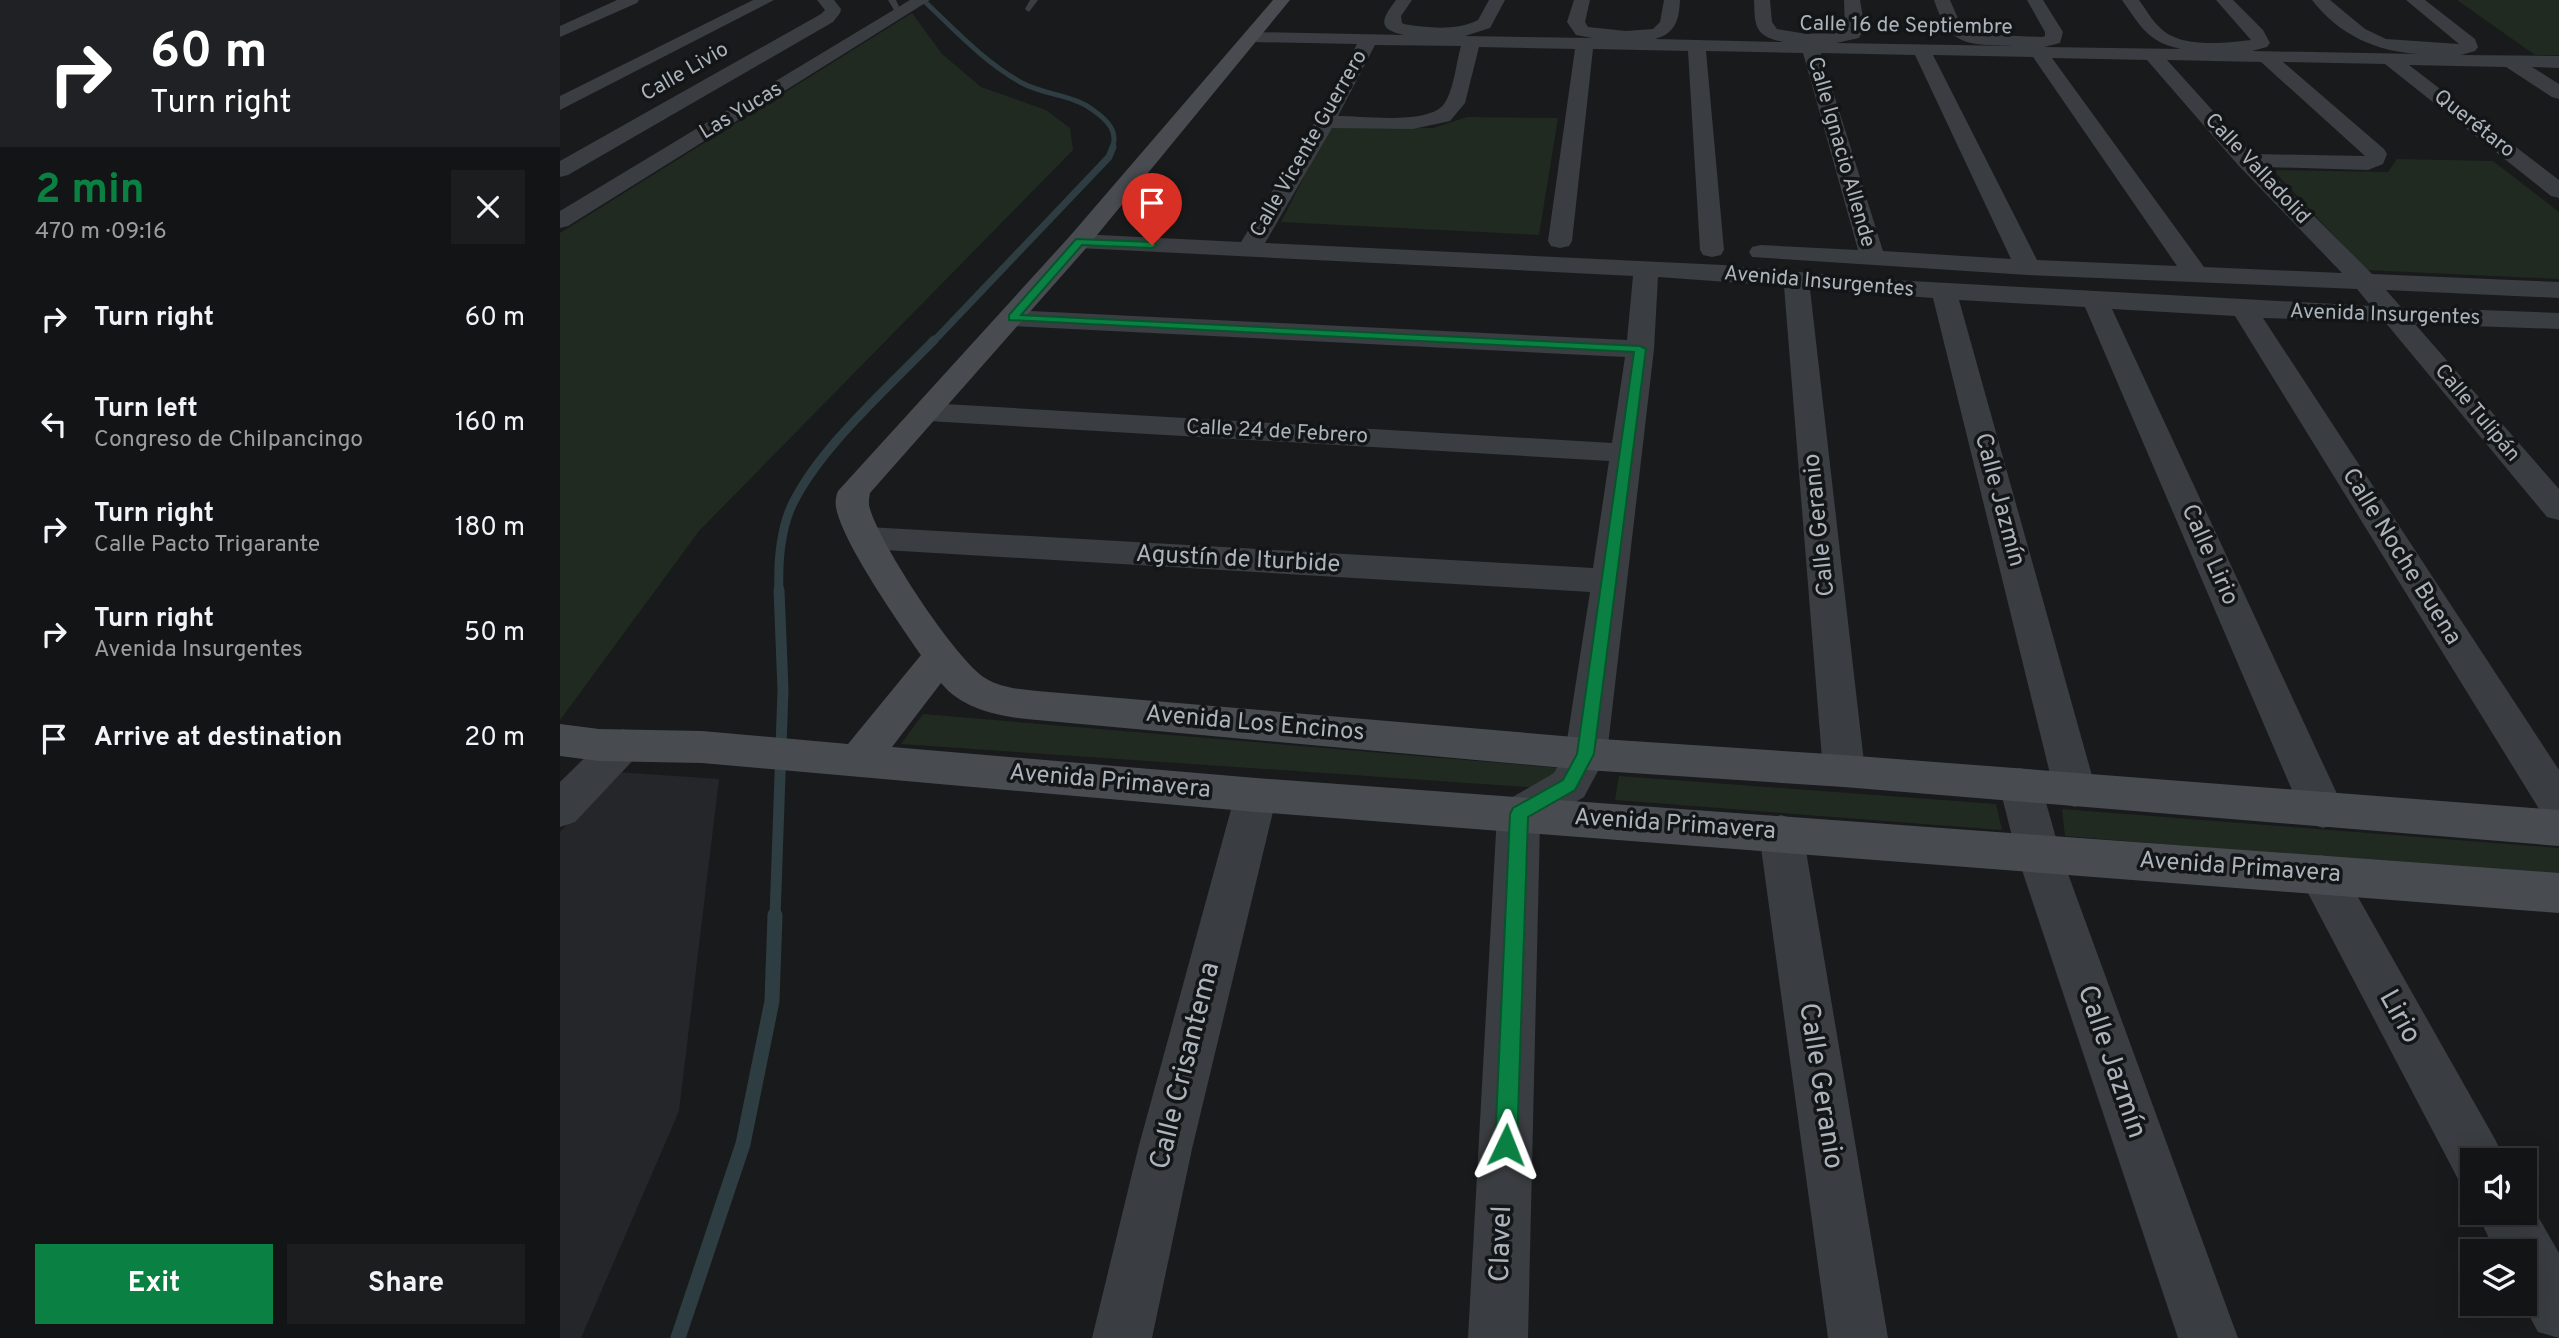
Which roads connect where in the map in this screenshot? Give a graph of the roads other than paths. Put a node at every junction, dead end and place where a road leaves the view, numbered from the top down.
1 (631, 0) edge
2 (730, 0) edge
3 (766, 0) edge
4 (922, 0) edge
5 (1034, 0) edge
6 (1282, 0) edge
7 (1404, 0) edge
8 (1497, 0) edge
9 (1582, 0) edge
10 (1672, 0) edge
11 (1762, 0) edge
12 (1852, 0) edge
13 (1942, 0) edge
14 (2035, 0) edge
15 (2130, 0) edge
16 (2224, 0) edge
17 (2320, 0) edge
18 (2414, 0) edge
19 (828, 7) edge
20 (900, 8) edge
21 (1029, 9) dead end
22 (560, 32) edge
23 (1251, 37) junction
24 (1369, 39) junction
25 (1471, 41) junction
26 (1585, 43) junction
27 (1697, 45) junction
28 (633, 47) dead end
29 (1810, 47) junction
30 (2040, 47) junction
31 (1921, 49) junction
32 (2255, 50) junction
33 (2151, 53) junction
34 (2389, 58) junction
35 (2510, 61) junction
36 (2559, 62) edge
37 (2559, 93) edge
38 (560, 104) edge
39 (1325, 122) junction
40 (2246, 160) junction
41 (560, 170) edge
42 (2559, 191) edge
43 (560, 222) edge
44 (1087, 232) junction
45 (1255, 239) junction
46 (1560, 242) junction
47 (1712, 250) junction
48 (1872, 257) junction
49 (2028, 267) junction
50 (1646, 270) junction
51 (2194, 273) junction
52 (1796, 280) junction
53 (2365, 282) junction
54 (2559, 290) edge
55 (1944, 292) junction
56 (2095, 300) junction
57 (2244, 309) junction
58 (2394, 316) junction
59 (1013, 317) junction
60 (2558, 322) edge
61 (1640, 349) junction
62 (928, 412) junction
63 (1626, 453) junction
64 (2559, 510) edge
65 (868, 538) junction
66 (1609, 581) junction
67 (941, 656) junction
68 (560, 740) edge
69 (624, 745) junction
70 (1586, 754) junction
71 (850, 759) junction
72 (1844, 771) junction
73 (2020, 785) junction
74 (2075, 790) junction
75 (1256, 795) junction
76 (2559, 805) edge
77 (560, 810) edge
78 (2323, 811) junction
79 (1519, 814) junction
80 (2559, 828) edge
81 (1782, 833) junction
82 (2038, 852) junction
83 (2321, 874) junction
84 (2559, 893) edge
85 (2470, 1148) edge
86 (2512, 1225) edge
87 (2559, 1311) edge
88 (1122, 1338) edge
89 (1498, 1338) edge
90 (1858, 1338) edge
91 (2208, 1338) edge

1 - 22 street
2 - 28 street
3 - 38 street
4 - 20 street, Las Yucas
5 - 21 lane
6 - 23 street, Avenida Los Encinos
7 - 8 street
9 - 10 street
11 - 12 street
13 - 30 street
14 - 30 street
15 - 32 street
16 - 32 street
17 - 18 street
19 - 41 street, Calle Livio
20 - 43 street, Las Yucas
23 - 24 street, Calle 16 de Septiembre
23 - 44 street, Avenida Los Encinos
24 - 25 street, Calle 16 de Septiembre
24 - 39 street, Calle Vicente Guerrero
25 - 26 street, Calle 16 de Septiembre
25 - 39 street
26 - 27 street, Calle 16 de Septiembre
26 - 46 street
27 - 29 street, Calle 16 de Septiembre
27 - 47 street
29 - 31 street, Calle 16 de Septiembre
29 - 48 street, Calle Ignacio Allende
30 - 31 street, Calle 16 de Septiembre
30 - 33 street, Calle 16 de Septiembre
30 - 51 street
31 - 49 street
32 - 33 street, Calle 16 de Septiembre
32 - 34 street, Calle 16 de Septiembre
32 - 40 street
33 - 40 street, Calle Valladolid
34 - 35 street, Calle 16 de Septiembre
34 - 42 street, Querétaro
35 - 36 street, Calle 16 de Septiembre
35 - 37 street
39 - 45 street, Calle Vicente Guerrero
40 - 53 street, Calle Valladolid
44 - 45 street, Avenida Insurgentes
44 - 59 street, Avenida Los Encinos
45 - 46 street, Avenida Insurgentes
45 - 50 street, Avenida Insurgentes
46 - 47 street, Avenida Insurgentes
47 - 48 street, Avenida Insurgentes
48 - 49 street, Avenida Insurgentes
49 - 51 street, Avenida Insurgentes
50 - 52 street, Avenida Insurgentes
50 - 61 street
51 - 53 street, Avenida Insurgentes
52 - 55 street, Avenida Insurgentes
52 - 72 street, Calle Geranio
53 - 54 street, Avenida Insurgentes
53 - 58 street, Calle Valladolid
55 - 56 street, Avenida Insurgentes
55 - 74 street, Calle Jazmín
56 - 57 street, Avenida Insurgentes
56 - 78 street, Calle Lirio
57 - 58 street, Avenida Insurgentes
57 - 76 street, Calle Noche Buena
58 - 60 street, Avenida Insurgentes
58 - 64 street, Calle Tulipán
59 - 61 street
59 - 62 street, Avenida Los Encinos
61 - 63 street
62 - 63 street, Calle 24 de Febrero
62 - 65 street, Avenida Los Encinos
63 - 66 street
65 - 66 street, Agustín de Iturbide
65 - 67 street, Avenida Los Encinos
66 - 70 street
67 - 70 street, Avenida Los Encinos
67 - 71 street
68 - 69 street, Avenida Primavera
69 - 71 street, Avenida Primavera
69 - 77 street
70 - 72 street
70 - 79 street
71 - 75 street, Avenida Primavera
72 - 73 street
73 - 74 street
73 - 82 street, Calle Jazmín
74 - 78 street
75 - 79 street, Avenida Primavera
75 - 88 street, Calle Crisantema
78 - 80 street
79 - 81 street, Avenida Primavera
79 - 89 street, Clavel
81 - 82 street, Avenida Primavera
81 - 90 street, Calle Geranio
82 - 83 street, Avenida Primavera
82 - 91 street, Calle Jazmín
83 - 84 street, Avenida Primavera
83 - 85 street, Lirio
86 - 87 street

